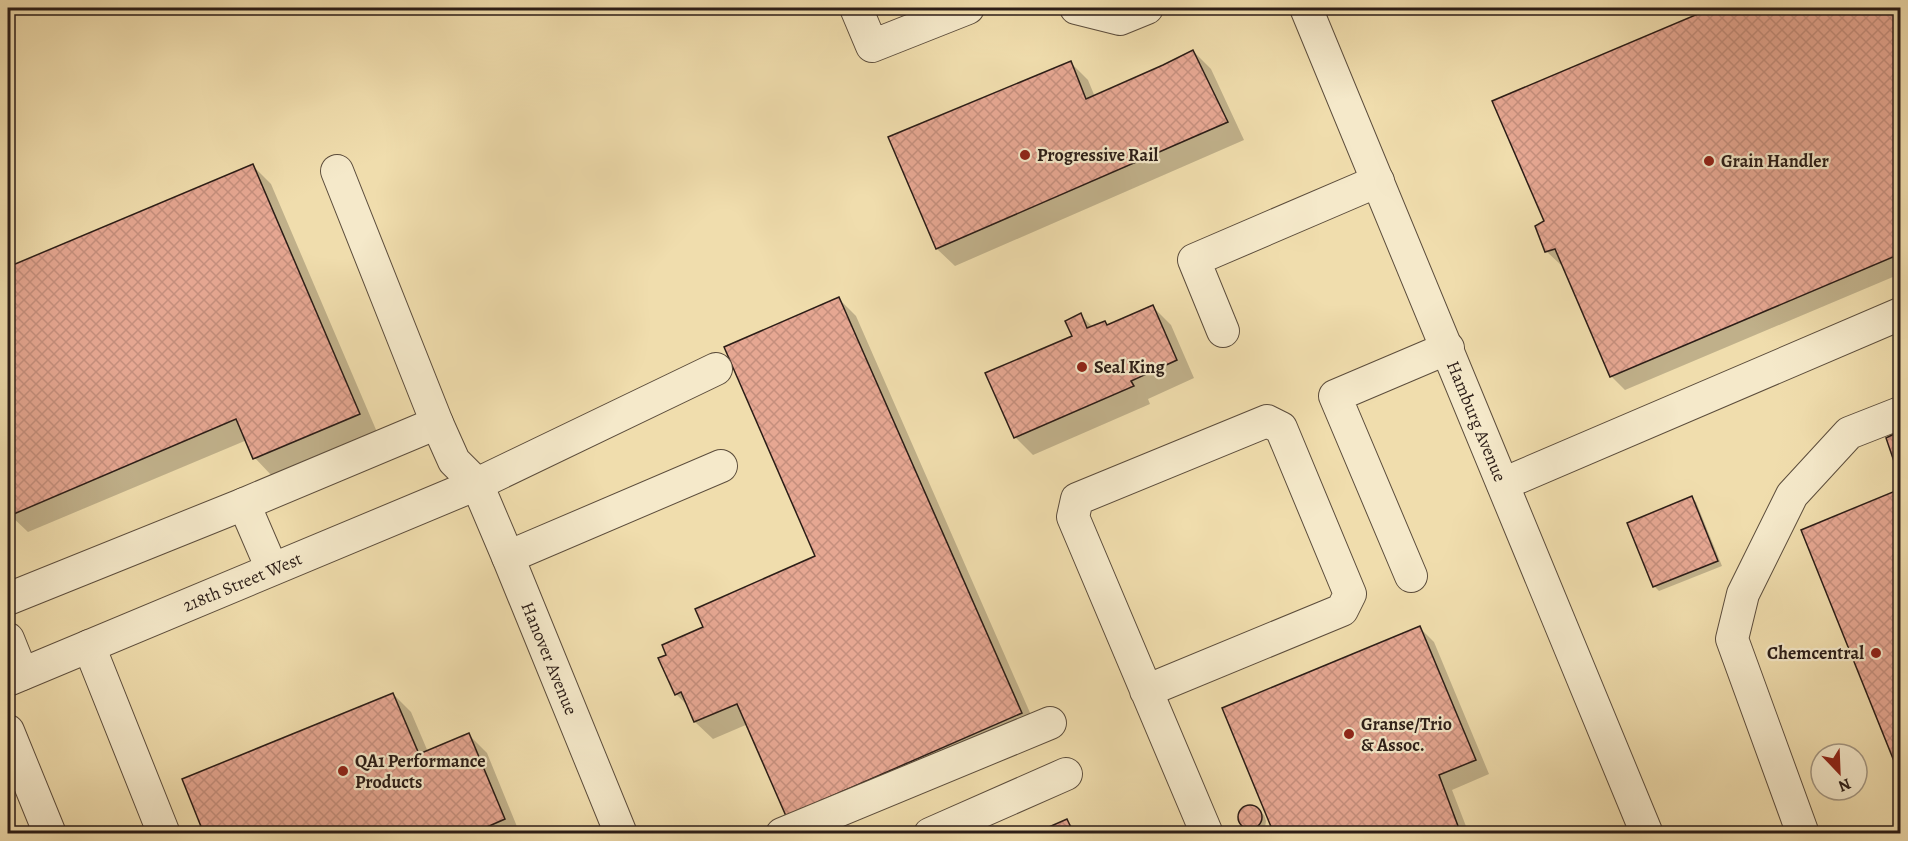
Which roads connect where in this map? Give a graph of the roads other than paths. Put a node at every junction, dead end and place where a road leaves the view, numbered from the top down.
1 (856, 8) edge
2 (968, 8) edge
3 (1076, 8) edge
4 (1148, 8) edge
5 (1306, 8) edge
6 (337, 171) dead end
7 (1378, 181) junction
8 (1900, 314) edge
9 (1223, 331) dead end
10 (1448, 348) junction
11 (716, 369) dead end
12 (1900, 413) edge
13 (437, 423) junction
14 (721, 466) dead end
15 (477, 484) junction
16 (1503, 484) junction
17 (244, 504) junction
18 (508, 557) junction
19 (272, 569) junction
20 (1411, 576) dead end
21 (8, 598) edge
22 (8, 639) edge
23 (89, 646) junction
24 (15, 677) edge
25 (1146, 691) junction
26 (1050, 723) dead end
27 (8, 731) edge
28 (1066, 774) dead end
29 (50, 834) edge
30 (164, 834) edge
31 (621, 834) edge
32 (783, 834) edge
33 (930, 834) edge
34 (1207, 834) edge
35 (1647, 834) edge
36 (1803, 834) edge

1 - 2 street
3 - 4 street
5 - 7 street, Hamburg Avenue
6 - 13 street
7 - 9 street
7 - 10 street, Hamburg Avenue
8 - 16 street
10 - 16 street, Hamburg Avenue
10 - 20 street
11 - 15 street, 218th Street West
12 - 36 street
13 - 15 street
13 - 17 street
14 - 18 street
15 - 18 street, Hanover Avenue
15 - 19 street, 218th Street West
16 - 35 street, Hamburg Avenue
17 - 19 street
17 - 21 street
18 - 31 street, Hanover Avenue
19 - 23 street, 218th Street West
22 - 24 street
23 - 24 street, 218th Street West
23 - 30 street
25 - 25 street
25 - 34 street
26 - 32 street
27 - 29 street
28 - 33 street

